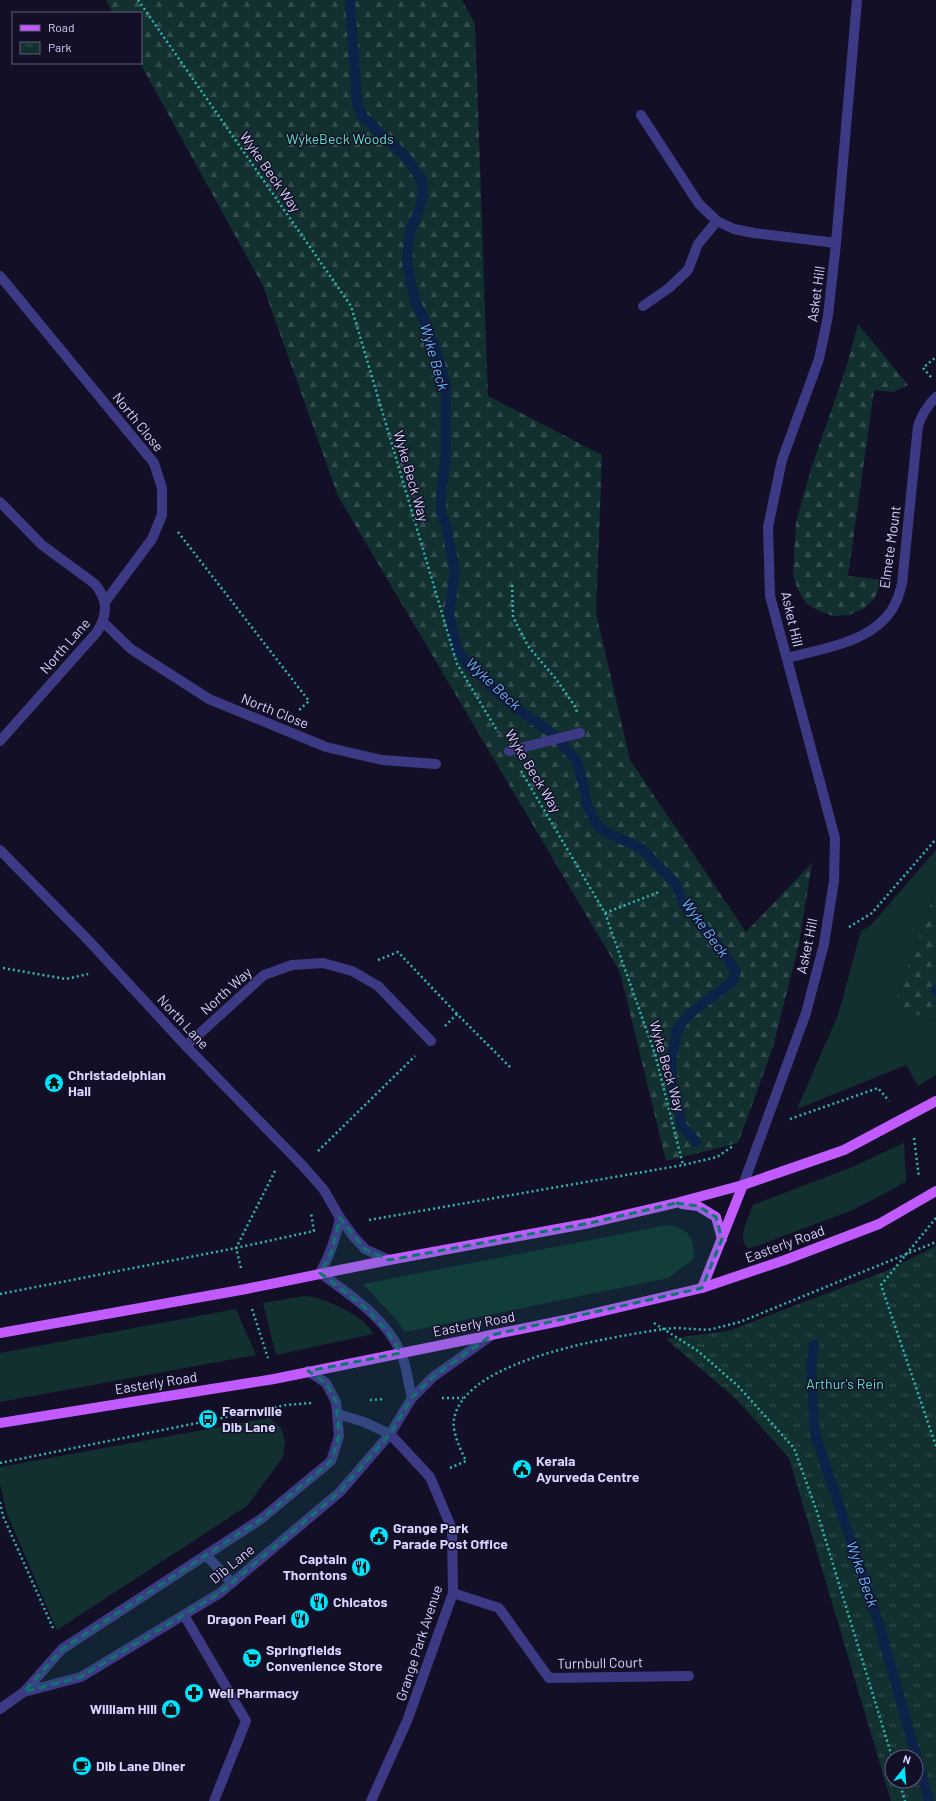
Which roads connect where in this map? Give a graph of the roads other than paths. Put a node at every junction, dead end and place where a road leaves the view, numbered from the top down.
1 (857, 0) edge
2 (641, 115) dead end
3 (717, 221) junction
4 (836, 243) junction
5 (0, 276) edge
6 (643, 306) dead end
7 (936, 397) edge
8 (0, 502) edge
9 (105, 602) junction
10 (103, 622) junction
11 (787, 658) junction
12 (580, 733) road end
13 (0, 741) edge
14 (509, 750) road end
15 (436, 764) dead end
16 (0, 850) edge
17 (431, 1041) road end
18 (186, 1046) junction
19 (936, 1100) edge
20 (743, 1185) junction
21 (932, 1193) edge
22 (676, 1203) junction
23 (340, 1218) junction
24 (722, 1238) junction
25 (389, 1260) junction
26 (320, 1274) junction
27 (702, 1288) junction
28 (0, 1333) edge
29 (492, 1335) junction
30 (401, 1353) junction
31 (308, 1371) junction
32 (412, 1398) junction
33 (338, 1414) junction
34 (0, 1423) edge
35 (390, 1434) junction
36 (206, 1555) junction
37 (232, 1583) junction
38 (453, 1592) junction
39 (184, 1615) junction
40 (689, 1676) dead end
41 (24, 1692) junction
42 (0, 1709) edge
43 (214, 1801) edge
44 (371, 1801) edge

1 - 4 street, Asket Hill
2 - 3 street
3 - 4 street
3 - 6 street
4 - 11 street, Asket Hill
5 - 9 street, North Close
7 - 11 street, Elmete Mount
8 - 9 street
9 - 10 street, North Lane
10 - 13 street, North Lane
10 - 15 street, North Close
11 - 20 street, Asket Hill
12 - 14 street, bridge
16 - 18 street, North Lane
17 - 18 street, North Way
18 - 23 street, North Lane
19 - 20 main road
20 - 22 main road
20 - 24 main road
21 - 27 main road, Easterly Road
22 - 24 main road
22 - 25 main road
23 - 25 street, North Lane
23 - 26 street
24 - 27 main road
25 - 26 main road
26 - 28 main road
26 - 30 street
27 - 29 main road, Easterly Road
29 - 30 main road, Easterly Road
29 - 32 street, Dib Lane
30 - 31 main road, Easterly Road
30 - 32 street
31 - 33 street, Dib Lane
31 - 34 main road, Easterly Road
32 - 35 street, Dib Lane
33 - 35 street
33 - 36 street, Dib Lane
35 - 37 street, Dib Lane
35 - 38 street, Grange Park Avenue
36 - 37 street
36 - 41 street, Dib Lane
37 - 39 street, Dib Lane
38 - 40 street, Turnbull Court
38 - 44 street, Grange Park Avenue
39 - 41 street, Dib Lane
39 - 43 street
41 - 42 street, Dib Lane

